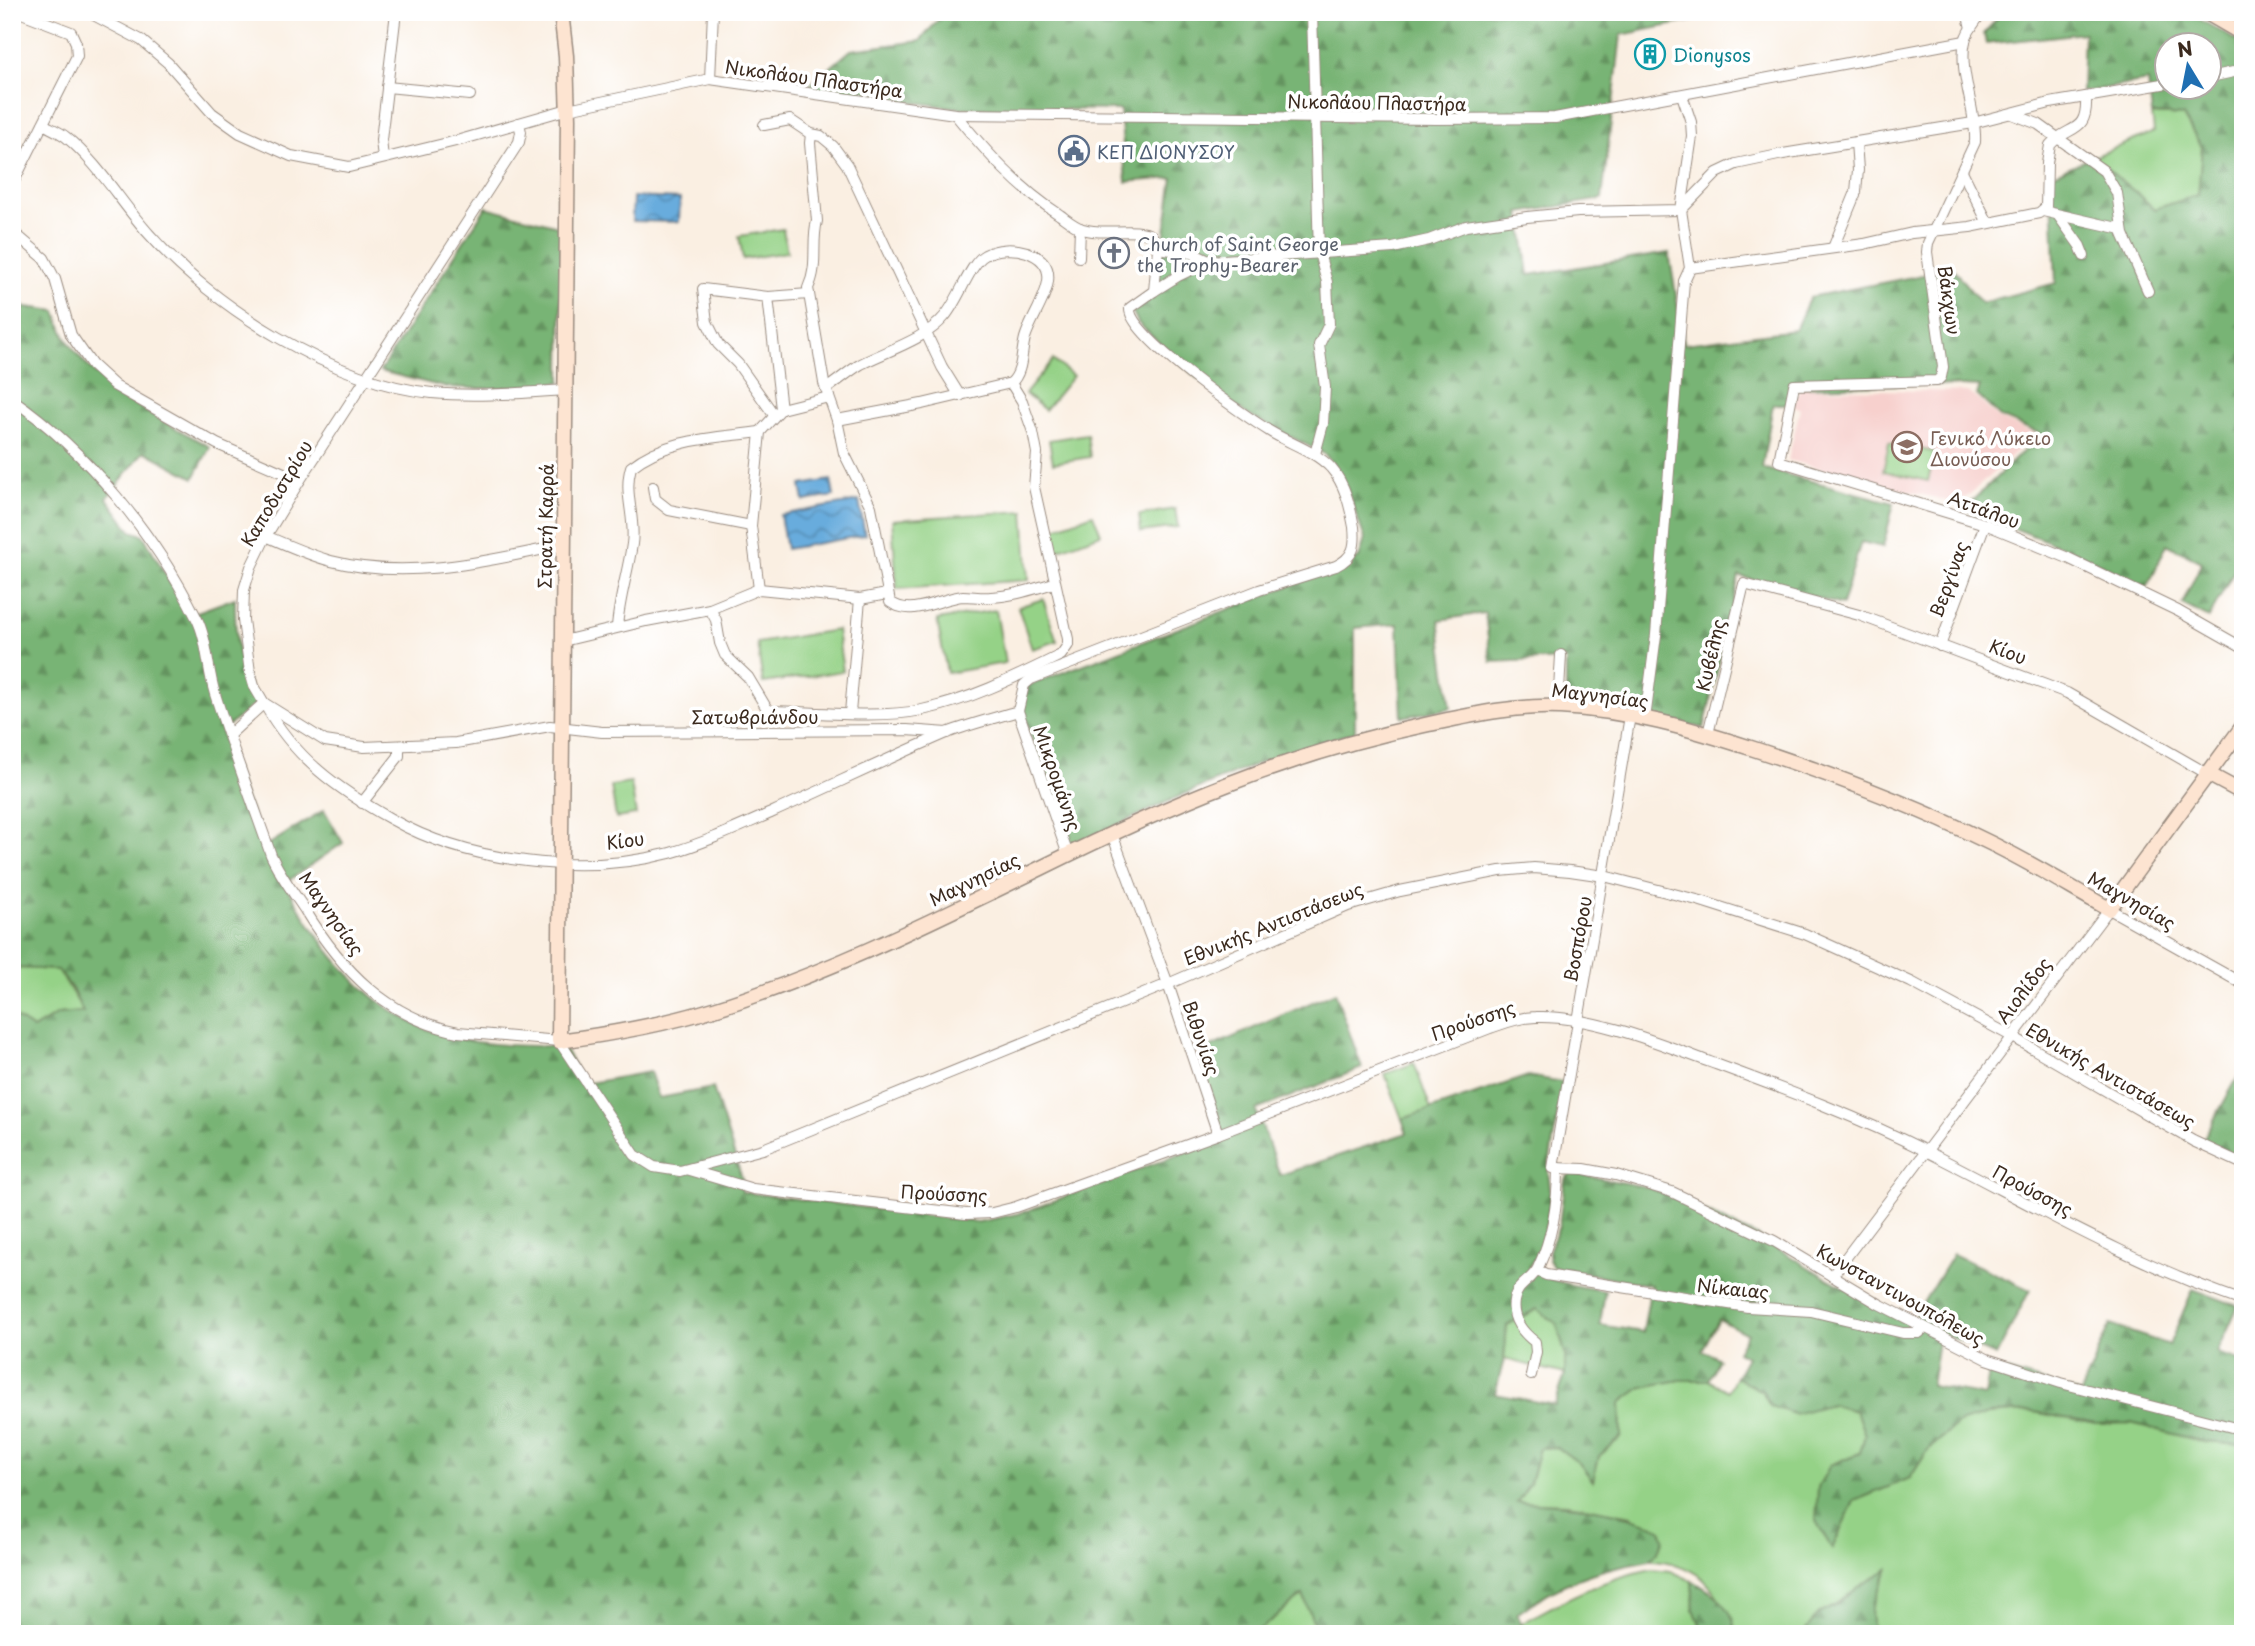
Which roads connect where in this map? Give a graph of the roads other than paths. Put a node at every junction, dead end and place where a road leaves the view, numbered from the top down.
1 (19, 12) edge
2 (88, 12) edge
3 (396, 12) edge
4 (561, 12) edge
5 (713, 12) edge
6 (1312, 12) edge
7 (1967, 12) edge
8 (1982, 12) edge
9 (2205, 12) edge
10 (1971, 28) junction
11 (2243, 34) edge
12 (1965, 41) junction
13 (2243, 70) edge
14 (2224, 74) edge
15 (710, 79) junction
16 (2154, 85) edge
17 (387, 87) junction
18 (1682, 94) junction
19 (470, 95) dead end
20 (2086, 97) junction
21 (568, 109) junction
22 (955, 114) junction
23 (2011, 114) junction
24 (1315, 116) junction
25 (519, 123) junction
26 (1973, 123) junction
27 (43, 124) junction
28 (764, 125) dead end
29 (811, 134) junction
30 (2060, 138) junction
31 (1856, 142) junction
32 (383, 158) junction
33 (1962, 171) junction
34 (12, 185) edge
35 (1681, 211) junction
36 (2043, 211) junction
37 (2058, 215) junction
38 (1988, 223) junction
39 (1080, 229) junction
40 (2122, 229) junction
41 (12, 230) edge
42 (1932, 231) junction
43 (1157, 248) junction
44 (1833, 248) junction
45 (1319, 253) junction
46 (2084, 256) dead end
47 (1079, 257) dead end
48 (1209, 261) junction
49 (1690, 268) junction
50 (1154, 291) junction
51 (2148, 291) dead end
52 (809, 294) junction
53 (768, 297) junction
54 (926, 332) junction
55 (366, 377) junction
56 (1011, 383) junction
57 (1798, 384) joint
58 (565, 390) junction
59 (827, 393) junction
60 (960, 396) junction
61 (12, 399) edge
62 (778, 412) junction
63 (837, 420) junction
64 (760, 432) junction
65 (1315, 454) junction
66 (300, 480) junction
67 (653, 486) dead end
68 (1985, 524) junction
69 (751, 526) junction
70 (266, 536) junction
71 (564, 545) junction
72 (1054, 583) junction
73 (1744, 584) joint
74 (759, 589) junction
75 (887, 594) junction
76 (860, 599) junction
77 (710, 609) junction
78 (617, 627) junction
79 (563, 641) junction
80 (1940, 646) junction
81 (2243, 648) edge
82 (1561, 655) dead end
83 (264, 703) junction
84 (1558, 707) junction
85 (1018, 711) junction
86 (850, 713) junction
87 (1630, 716) junction
88 (1645, 719) junction
89 (2243, 726) edge
90 (562, 727) junction
91 (948, 733) junction
92 (229, 734) junction
93 (1708, 734) junction
94 (399, 747) junction
95 (2206, 773) junction
96 (2243, 793) edge
97 (362, 803) junction
98 (1112, 834) junction
99 (1068, 855) junction
100 (561, 863) junction
101 (1604, 876) junction
102 (2109, 909) junction
103 (1168, 984) junction
104 (2243, 984) edge
105 (1579, 1022) junction
106 (2013, 1037) junction
107 (559, 1041) junction
108 (1218, 1134) junction
109 (1926, 1151) junction
110 (2243, 1164) edge
111 (1555, 1168) junction
112 (688, 1169) junction
113 (1537, 1271) junction
114 (1832, 1276) junction
115 (2243, 1301) edge
116 (1924, 1328) junction
117 (1531, 1375) dead end
118 (2243, 1430) edge

1 - 27 street
2 - 32 street, Νικολάου Πλαστήρα
3 - 17 street
4 - 21 street, Στρατή Καρρά
5 - 15 street
6 - 24 street
7 - 10 street
8 - 10 street, Βάκχων
9 - 11 street
10 - 12 street, Βάκχων
12 - 18 street, Νικολάου Πλαστήρα
12 - 26 street, Βάκχων
13 - 14 street
15 - 21 street, Νικολάου Πλαστήρα
15 - 22 street, Νικολάου Πλαστήρα
16 - 20 street
17 - 19 street
17 - 32 street
18 - 24 street, Νικολάου Πλαστήρα
18 - 35 street
20 - 23 street
20 - 30 street
21 - 25 street, Νικολάου Πλαστήρα
21 - 58 street, Στρατή Καρρά
22 - 24 street, Νικολάου Πλαστήρα
22 - 39 street
23 - 26 street
23 - 30 street
24 - 45 street
25 - 32 street, Νικολάου Πλαστήρα
25 - 55 street, Καποδιστρίου
26 - 31 street
26 - 33 street, Βάκχων
27 - 34 street
27 - 55 street
28 - 29 street
29 - 52 street
29 - 54 street
30 - 36 street
30 - 40 street
31 - 35 street
31 - 44 street
33 - 38 street
33 - 42 street, Βάκχων
35 - 45 street
35 - 49 street
36 - 37 street
36 - 38 street
37 - 40 street
37 - 46 street
38 - 42 street
39 - 43 street
39 - 47 street
40 - 51 street
41 - 66 street
42 - 44 street
42 - 57 street, Βάκχων
43 - 48 street
43 - 50 street
44 - 49 street
45 - 48 street
45 - 65 street
48 - 50 street
49 - 88 street
50 - 65 street
52 - 53 street
52 - 59 street
53 - 62 street
53 - 62 street
54 - 56 street
54 - 59 street
54 - 60 street
55 - 58 street
55 - 66 street, Καποδιστρίου
56 - 60 street
56 - 72 street
57 - 68 street, Αττάλου
58 - 71 street, Στρατή Καρρά
59 - 62 street
59 - 63 street
60 - 63 street
61 - 92 street, Μαγνησίας
62 - 64 street
63 - 75 street
64 - 69 street
64 - 78 street
65 - 85 street
66 - 70 street, Καποδιστρίου
67 - 69 street
68 - 80 street, Βεργίνας
68 - 81 street, Αττάλου
69 - 74 street
70 - 71 street
70 - 83 street, Καποδιστρίου
71 - 79 street, Στρατή Καρρά
72 - 75 street
72 - 86 street
73 - 80 street, Κίου
73 - 93 street, Κυβέλης
74 - 76 street
74 - 77 street
75 - 76 street
76 - 86 street
77 - 78 street
77 - 86 street
78 - 79 street
79 - 90 street, Στρατή Καρρά
80 - 95 street, Κίου
82 - 84 street
83 - 92 street
83 - 94 street
83 - 97 street, Κίου
84 - 87 street, Μαγνησίας
84 - 98 street, Μαγνησίας
85 - 91 street, Κίου
85 - 99 street, Μικρομάνης
87 - 88 street, Μαγνησίας
87 - 101 street, Βοσπόρου
88 - 93 street, Μαγνησίας
89 - 95 street, Αιολίδος
90 - 91 street, Σατωβριάνδου
90 - 94 street
90 - 100 street, Στρατή Καρρά
91 - 100 street, Κίου
92 - 107 street, Μαγνησίας
93 - 102 street, Μαγνησίας
94 - 97 street
95 - 96 street, Κίου
95 - 102 street, Αιολίδος
97 - 100 street, Κίου
98 - 99 street, Μαγνησίας
98 - 103 street, Βιθυνίας
99 - 107 street, Μαγνησίας
100 - 107 street, Στρατή Καρρά
101 - 103 street, Εθνικής Αντιστάσεως
101 - 105 street, Βοσπόρου
101 - 106 street, Εθνικής Αντιστάσεως
102 - 104 street, Μαγνησίας
102 - 106 street, Αιολίδος
103 - 108 street, Βιθυνίας
103 - 112 street, Εθνικής Αντιστάσεως
105 - 108 street, Προύσσης
105 - 109 street, Προύσσης
105 - 111 street, Βοσπόρου
106 - 109 street, Αιολίδος
106 - 110 street, Εθνικής Αντιστάσεως
107 - 112 street, Εθνικής Αντιστάσεως
108 - 112 street, Προύσσης
109 - 114 street, Αιολίδος
109 - 115 street, Προύσσης
111 - 113 street, Βοσπόρου
111 - 114 street, Κωνσταντινουπόλεως
113 - 116 street, Νίκαιας
113 - 117 street
114 - 116 street, Κωνσταντινουπόλεως
116 - 118 street, Κωνσταντινουπόλεως

